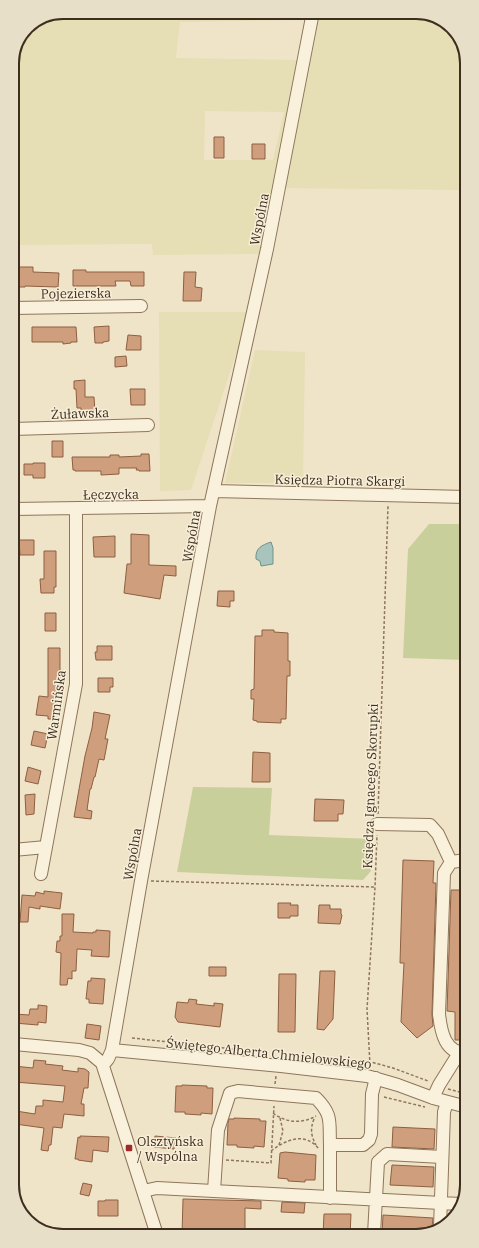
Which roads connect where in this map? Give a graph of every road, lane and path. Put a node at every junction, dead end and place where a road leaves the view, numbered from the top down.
1 (312, 19) edge
2 (141, 306) dead end
3 (19, 308) edge
4 (148, 425) dead end
5 (19, 429) edge
6 (214, 491) junction
7 (389, 495) junction
8 (460, 497) edge
9 (210, 506) junction
10 (76, 508) junction
11 (19, 509) edge
12 (377, 824) junction
13 (46, 847) junction
14 (19, 849) edge
15 (460, 861) edge
16 (451, 862) junction
17 (41, 874) dead end
18 (141, 881) junction
19 (375, 887) junction
20 (19, 1044) edge
21 (112, 1050) junction
22 (460, 1052) edge
23 (460, 1057) edge
24 (103, 1064) junction
25 (276, 1074) dead end
26 (371, 1078) junction
27 (274, 1094) junction
28 (372, 1094) junction
29 (434, 1098) junction
30 (446, 1107) junction
31 (460, 1107) edge
32 (273, 1113) junction
33 (317, 1116) dead end
34 (280, 1118) junction
35 (278, 1146) junction
36 (325, 1147) junction
37 (271, 1151) junction
38 (442, 1157) junction
39 (216, 1160) junction
40 (143, 1191) junction
41 (214, 1191) junction
42 (330, 1198) junction
43 (375, 1200) junction
44 (441, 1204) junction
45 (455, 1204) edge
46 (440, 1222) edge
47 (155, 1229) edge
48 (374, 1229) edge

1 - 6 street, Wspólna
2 - 3 street, Pojezierska
4 - 5 street, Żuławska
6 - 7 street, Księdza Piotra Skargi
6 - 9 street, Wspólna
7 - 8 street, Księdza Piotra Skargi
7 - 12 path, Księdza Ignacego Skorupki
9 - 10 street, Łęczycka
9 - 18 street, Wspólna
10 - 11 street, Łęczycka
10 - 13 street, Warmińska
12 - 16 street
12 - 19 path, Księdza Ignacego Skorupki
13 - 14 street
13 - 17 street, Warmińska
15 - 16 street
16 - 22 street
18 - 19 path
18 - 21 street, Wspólna
19 - 26 path, Księdza Ignacego Skorupki
20 - 24 street
21 - 24 street, Wspólna
21 - 26 street, Świętego Alberta Chmielowskiego
23 - 29 street
24 - 40 street
25 - 27 path
26 - 28 street
26 - 29 street, Świętego Alberta Chmielowskiego
27 - 32 path
27 - 36 street
27 - 39 street
28 - 30 path
28 - 36 street
29 - 30 street, Świętego Alberta Chmielowskiego
30 - 31 street, Świętego Alberta Chmielowskiego
30 - 38 street
32 - 34 path
32 - 37 path
33 - 34 path
34 - 35 path
35 - 36 path
35 - 37 path
36 - 42 street
37 - 39 path
38 - 43 street
38 - 44 street
39 - 41 street
40 - 41 street
40 - 47 street
41 - 42 street
42 - 43 street
43 - 44 street
43 - 48 street
44 - 45 street
44 - 46 street

